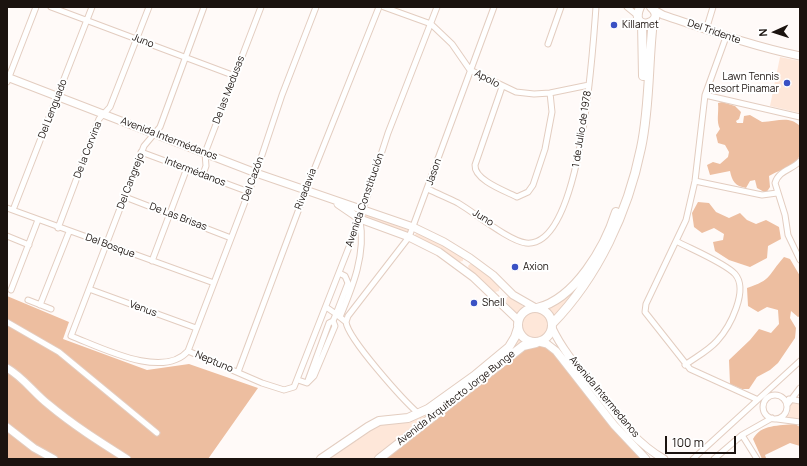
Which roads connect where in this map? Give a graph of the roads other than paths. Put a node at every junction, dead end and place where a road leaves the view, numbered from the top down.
1 (36, 7) edge
2 (50, 7) edge
3 (92, 7) edge
4 (149, 7) edge
5 (204, 7) edge
6 (262, 7) edge
7 (316, 7) edge
8 (378, 7) edge
9 (384, 7) edge
10 (437, 7) edge
11 (494, 7) edge
12 (561, 7) edge
13 (596, 7) edge
14 (627, 7) edge
15 (714, 7) edge
16 (652, 8) edge
17 (640, 12) edge
18 (674, 19) junction
19 (87, 20) junction
20 (654, 20) junction
21 (431, 24) junction
22 (706, 30) junction
23 (726, 37) junction
24 (137, 38) junction
25 (548, 44) dead end
26 (800, 56) edge
27 (185, 58) junction
28 (470, 70) junction
29 (235, 76) junction
30 (8, 79) edge
31 (589, 85) junction
32 (502, 87) junction
33 (550, 93) junction
34 (705, 95) junction
35 (58, 97) junction
36 (103, 114) junction
37 (800, 117) edge
38 (156, 133) junction
39 (141, 152) junction
40 (205, 153) junction
41 (800, 161) edge
42 (187, 168) junction
43 (256, 172) junction
44 (203, 174) junction
45 (695, 181) junction
46 (428, 189) junction
47 (306, 190) junction
48 (249, 192) junction
49 (777, 193) junction
50 (125, 197) junction
51 (331, 199) junction
52 (7, 208) edge
53 (363, 209) junction
54 (13, 210) junction
55 (170, 214) junction
56 (360, 218) junction
57 (38, 220) junction
58 (413, 227) junction
59 (58, 228) junction
60 (69, 232) junction
61 (7, 236) edge
62 (409, 237) junction
63 (231, 238) junction
64 (538, 241) joint
65 (676, 241) junction
66 (28, 245) junction
67 (106, 245) junction
68 (470, 258) junction
69 (800, 260) edge
70 (152, 261) junction
71 (462, 269) junction
72 (339, 273) junction
73 (214, 283) junction
74 (89, 289) junction
75 (11, 290) dead end
76 (508, 290) junction
77 (28, 300) dead end
78 (499, 300) junction
79 (40, 305) junction
80 (326, 307) junction
81 (536, 308) junction
82 (51, 309) dead end
83 (338, 315) junction
84 (7, 322) edge
85 (346, 322) junction
86 (518, 324) junction
87 (552, 326) junction
88 (196, 328) junction
89 (71, 336) joint
90 (538, 342) junction
91 (188, 351) junction
92 (800, 361) edge
93 (685, 365) junction
94 (7, 368) edge
95 (238, 372) junction
96 (298, 380) junction
97 (800, 388) edge
98 (289, 389) joint
99 (768, 396) junction
100 (783, 398) junction
101 (756, 399) junction
102 (791, 399) junction
103 (800, 401) edge
104 (787, 405) junction
105 (764, 411) junction
106 (419, 414) junction
107 (774, 419) junction
108 (800, 422) edge
109 (7, 427) edge
110 (157, 433) dead end
111 (742, 435) junction
112 (54, 459) edge
113 (126, 459) edge
114 (321, 459) edge
115 (379, 459) edge
116 (646, 459) edge
117 (664, 459) edge
118 (693, 459) edge
119 (714, 459) edge
120 (757, 459) edge

1 - 30 street
2 - 19 street, Juno
3 - 19 street, Del Lenguado
4 - 24 street, De la Corvina
5 - 27 street, Del Cangrejo
6 - 29 street, De las Medusas
7 - 43 street, Del Cazón
8 - 47 street, Rivadavia
9 - 21 street, Apolo
10 - 21 street, Avenida Constitución
11 - 28 street, Jason
12 - 25 street
13 - 31 street, 1 de Julio de 1978
14 - 17 street
15 - 22 street
16 - 18 main road, Del Tridente
16 - 20 main road
17 - 20 main road
17 - 81 main road
18 - 20 main road, Del Tridente
18 - 22 main road, Del Tridente
19 - 24 street, Juno
19 - 35 street, Del Lenguado
20 - 87 main road
21 - 28 street, Apolo
21 - 53 street, Avenida Constitución
22 - 23 main road, Del Tridente
23 - 26 main road, Del Tridente
23 - 34 street
24 - 27 street, Juno
24 - 36 street, De la Corvina
27 - 29 street, Juno
27 - 38 street, Del Cangrejo
28 - 32 street, Apolo
28 - 46 street, Jason
29 - 40 street, De las Medusas
30 - 35 main road, Avenida Intermédanos
31 - 33 street, Apolo
31 - 64 street, 1 de Julio de 1978
32 - 33 street, Apolo
32 - 33 street
34 - 37 street
34 - 45 street
35 - 36 main road, Avenida Intermédanos
35 - 54 street, Del Lenguado
36 - 38 main road, Avenida Intermédanos
36 - 59 street, De la Corvina
38 - 39 street, Del Cangrejo
38 - 40 main road, Avenida Intermédanos
39 - 42 street, Intermédanos
39 - 50 street, Del Cangrejo
40 - 43 main road, Avenida Intermédanos
40 - 44 street, De las Medusas
41 - 49 street
42 - 44 street, Intermédanos
42 - 55 street
43 - 47 main road, Avenida Intermédanos
43 - 48 street, Del Cazón
44 - 48 street, Intermédanos
45 - 49 street
45 - 65 street
46 - 58 street, Jason
46 - 64 street, Juno
47 - 51 main road, Avenida Intermédanos
47 - 95 street, Rivadavia
48 - 63 street, Del Cazón
49 - 69 street
50 - 55 street, De Las Brisas
50 - 67 street, Del Cangrejo
51 - 53 main road, Avenida Intermédanos
51 - 56 main road, Avenida Intermédanos
52 - 54 street, Del Bosque
53 - 56 street, Avenida Constitución
53 - 58 main road, Avenida Intermédanos
54 - 57 street, Del Bosque
55 - 63 street, De Las Brisas
55 - 70 street
56 - 62 main road, Avenida Intermédanos
56 - 72 street, Avenida Constitución
56 - 83 street
57 - 59 street, Del Bosque
57 - 66 street
58 - 62 street, Jason
58 - 68 main road, Avenida Intermédanos
59 - 60 street, Del Bosque
60 - 67 street, Del Bosque
60 - 79 street
61 - 66 street
62 - 71 main road, Avenida Intermédanos
62 - 85 street, Jason
63 - 73 street, Del Cazón
65 - 93 street
65 - 93 street
66 - 75 street
67 - 70 street, Del Bosque
67 - 74 street, Del Cangrejo
68 - 71 main road
68 - 76 main road, Avenida Intermédanos
70 - 73 street, Del Bosque
71 - 78 main road, Avenida Intermédanos
72 - 80 street, Avenida Constitución
72 - 83 street
73 - 88 street, Del Cazón
74 - 88 street, Venus
74 - 89 street, Del Cangrejo
76 - 78 main road
76 - 81 main road, Avenida Intermédanos
77 - 79 street
78 - 86 main road, Avenida Intermédanos
79 - 82 street
80 - 83 street
80 - 96 street, Avenida Constitución
81 - 86 main road
81 - 87 main road
83 - 85 street
83 - 96 street
84 - 110 street
85 - 106 street
86 - 90 main road
86 - 106 main road, Avenida Arquitecto Jorge Bunge
87 - 90 main road
87 - 117 main road, Avenida Intermedanos
88 - 91 street, Del Cazón
89 - 91 street, Neptuno
90 - 115 main road, Avenida Arquitecto Jorge Bunge
90 - 116 main road
91 - 95 street, Neptuno
92 - 101 street
93 - 101 street
94 - 113 main road
95 - 98 street, Neptuno
96 - 98 street, Avenida Constitución
97 - 102 street
99 - 100 street
99 - 101 street
99 - 105 street
100 - 102 street
100 - 104 street
101 - 105 street
101 - 118 street
102 - 103 street
102 - 104 street
104 - 107 street
105 - 107 street
106 - 114 main road, Avenida Arquitecto Jorge Bunge
107 - 108 street
107 - 111 street
109 - 112 main road
111 - 119 street
111 - 120 street

